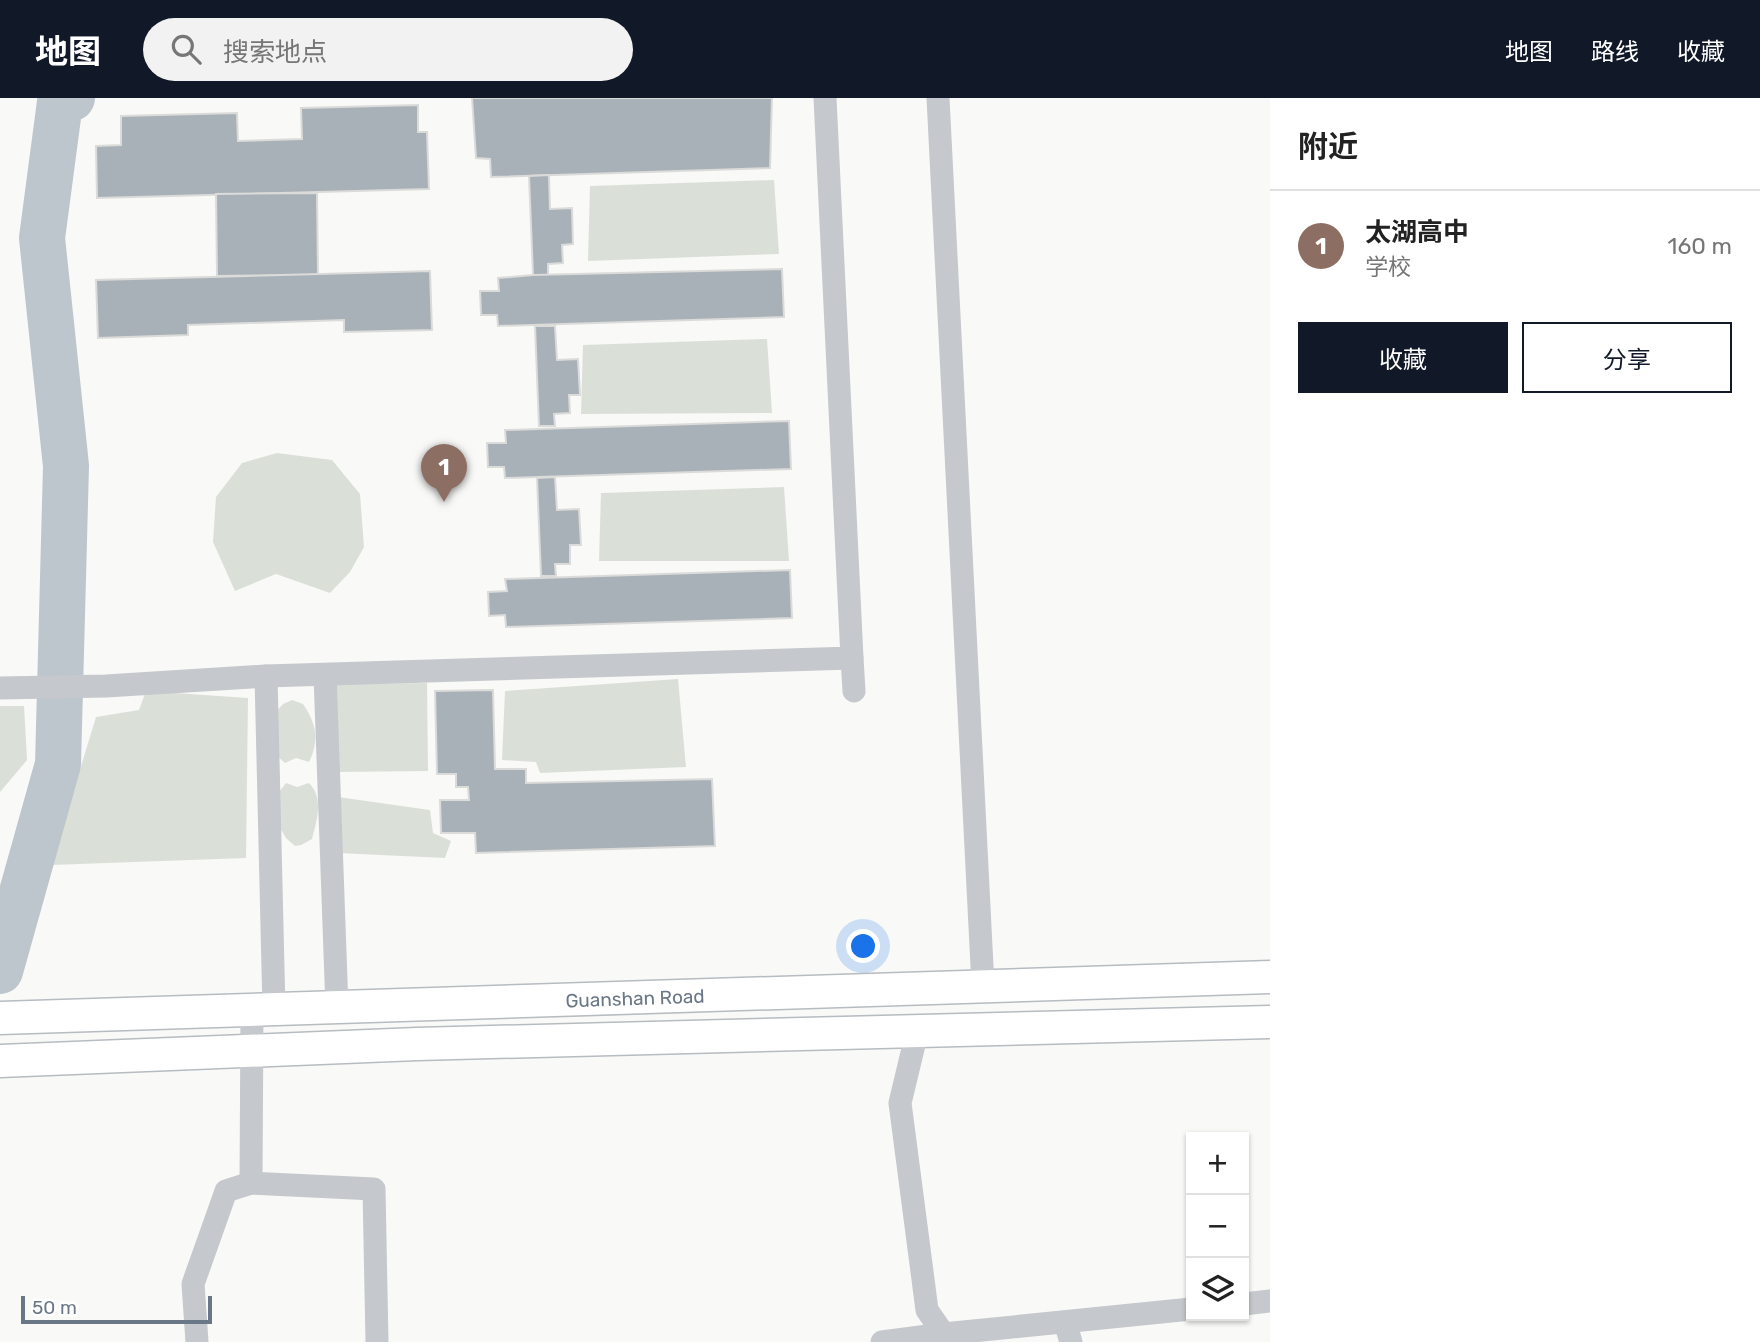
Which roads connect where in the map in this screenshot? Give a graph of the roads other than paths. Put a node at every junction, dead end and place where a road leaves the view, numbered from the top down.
1 (825, 98) edge
2 (938, 98) edge
3 (852, 658) junction
4 (325, 675) junction
5 (267, 676) junction
6 (0, 688) edge
7 (854, 691) dead end
8 (1270, 977) edge
9 (984, 986) junction
10 (337, 1008) junction
11 (263, 1011) junction
12 (0, 1018) edge
13 (1270, 1022) edge
14 (917, 1032) junction
15 (252, 1051) junction
16 (0, 1061) edge
17 (251, 1184) junction
18 (1270, 1301) edge
19 (1249, 1303) edge
20 (1186, 1310) edge
21 (1068, 1332) edge
22 (946, 1338) edge
23 (197, 1342) edge
24 (377, 1342) edge
25 (882, 1342) edge

1 - 3 street
2 - 9 street
3 - 4 street
3 - 7 street
4 - 5 street
4 - 10 street
5 - 6 street
5 - 11 street
8 - 9 main road, Guanshan Road
9 - 10 main road, Guanshan Road
10 - 11 main road, Guanshan Road
11 - 12 main road, Guanshan Road
11 - 15 street
13 - 14 main road, Guanshan Road
14 - 15 main road, Guanshan Road
14 - 22 street
15 - 16 main road, Guanshan Road
15 - 17 street
17 - 23 street
17 - 24 street
18 - 19 street
20 - 21 street
21 - 22 street
22 - 25 street

